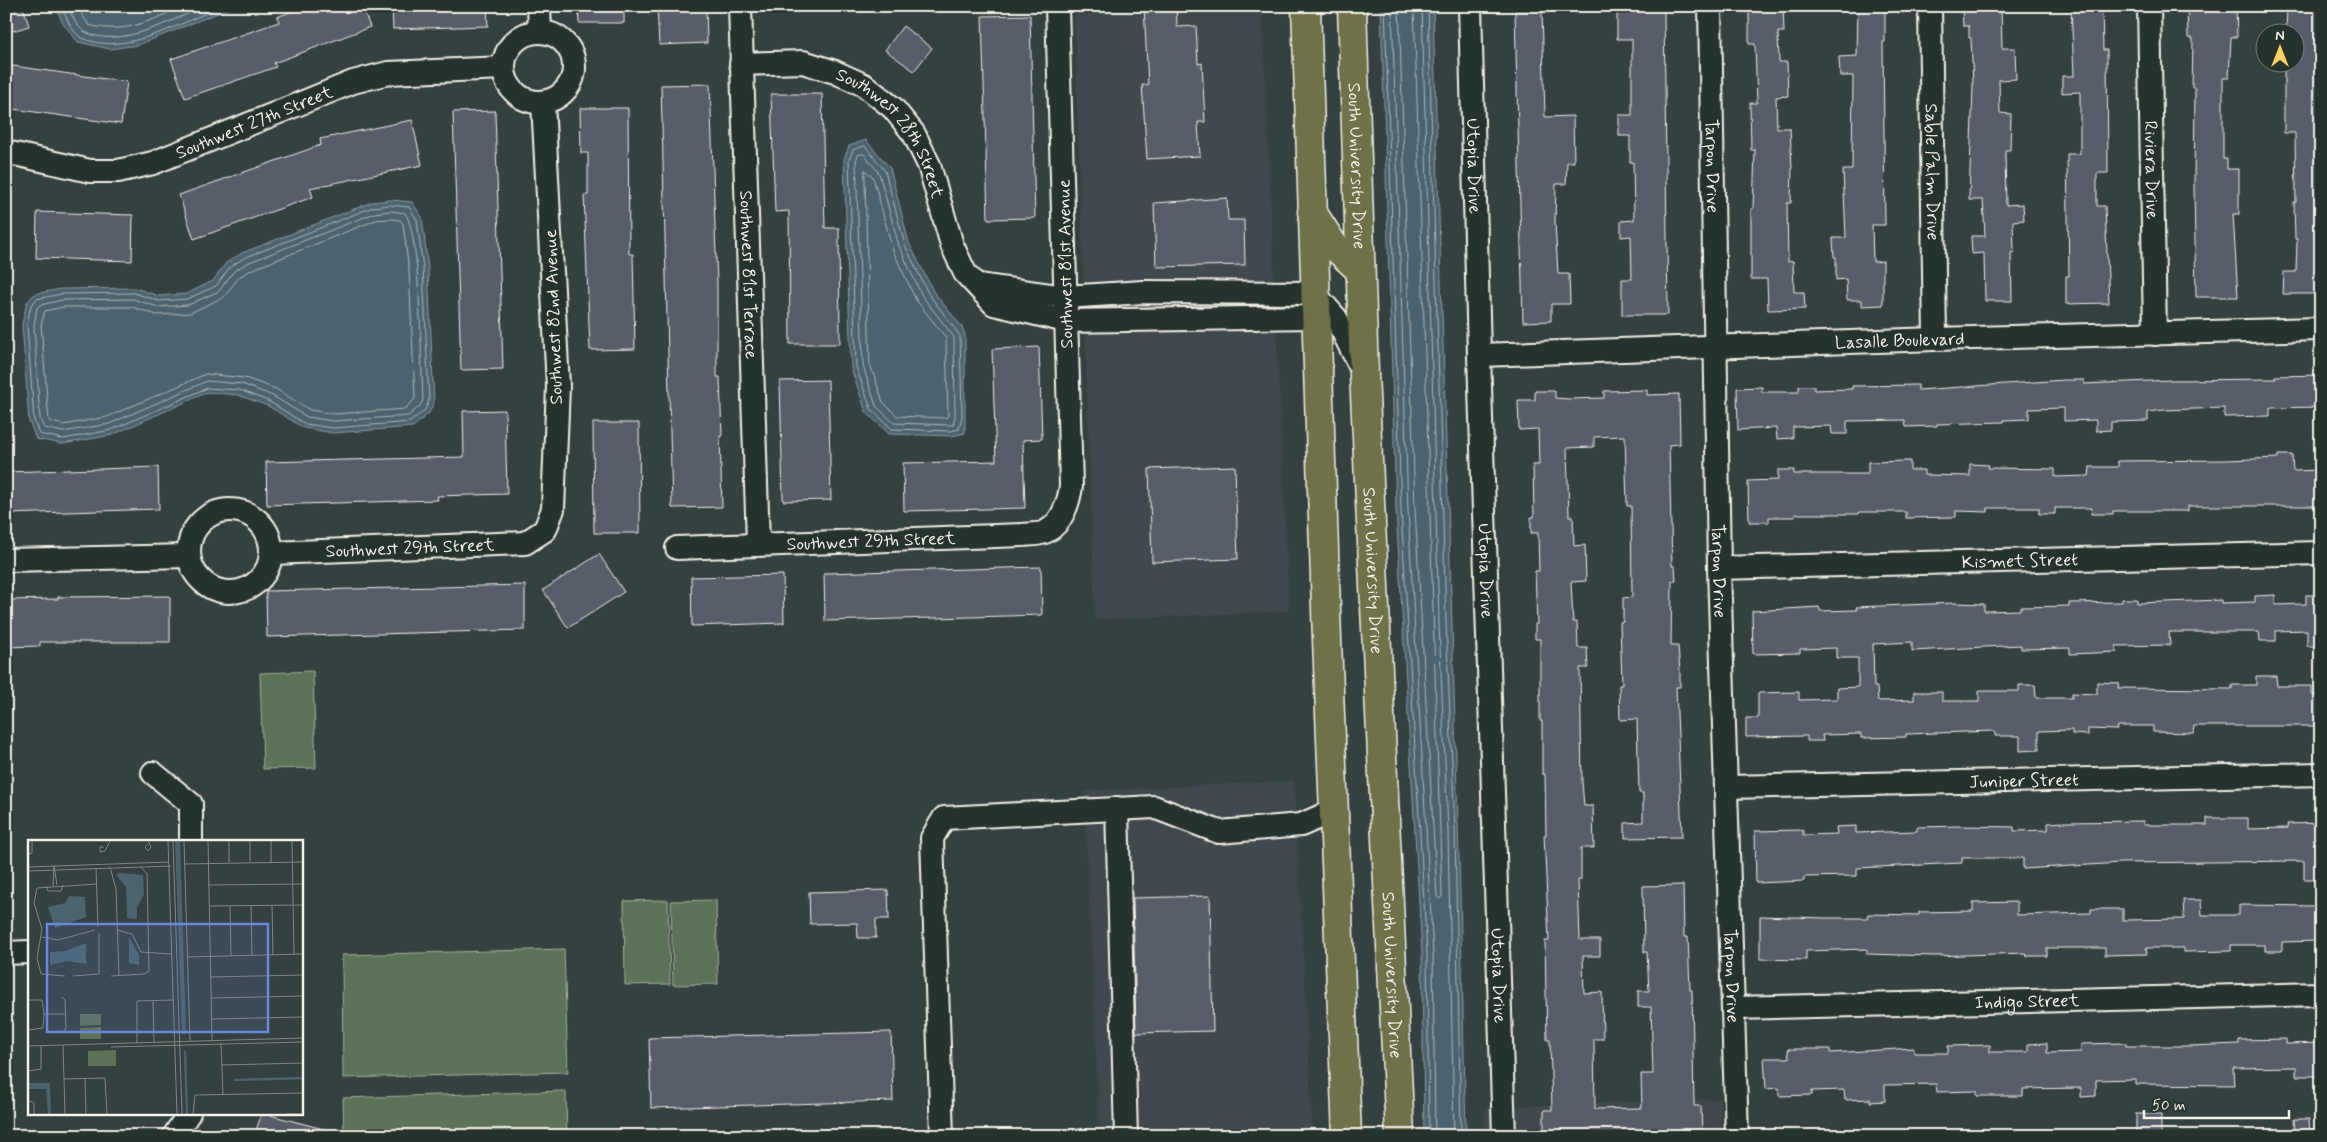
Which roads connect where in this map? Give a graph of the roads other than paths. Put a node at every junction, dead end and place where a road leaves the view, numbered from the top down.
1 (539, 6) edge
2 (740, 6) edge
3 (1057, 6) edge
4 (1306, 6) edge
5 (1352, 6) edge
6 (1470, 6) edge
7 (1710, 6) edge
8 (1930, 6) edge
9 (2149, 6) edge
10 (540, 32) junction
11 (741, 64) junction
12 (504, 68) junction
13 (543, 102) junction
14 (6, 152) edge
15 (1312, 212) junction
16 (1360, 270) junction
17 (978, 285) junction
18 (1065, 297) junction
19 (1315, 305) junction
20 (1066, 322) junction
21 (2321, 329) edge
22 (2155, 334) junction
23 (1935, 339) junction
24 (1714, 347) junction
25 (1479, 355) junction
26 (1364, 374) junction
27 (1059, 519) joint
28 (545, 530) joint
29 (758, 543) junction
30 (677, 548) dead end
31 (271, 553) junction
32 (2321, 553) edge
33 (189, 556) junction
34 (6, 560) edge
35 (1719, 568) junction
36 (153, 773) dead end
37 (2321, 774) edge
38 (1726, 787) junction
39 (1117, 808) junction
40 (1335, 810) junction
41 (191, 840) edge
42 (28, 952) edge
43 (6, 953) edge
44 (2321, 994) edge
45 (1733, 1008) junction
46 (187, 1114) edge
47 (174, 1136) edge
48 (942, 1136) edge
49 (1126, 1136) edge
50 (1347, 1136) edge
51 (1400, 1136) edge
52 (1504, 1136) edge
53 (1737, 1136) edge

1 - 10 street
2 - 11 street, Southwest 81st Terrace
3 - 18 street, Southwest 81st Avenue
4 - 15 main road
5 - 16 main road, South University Drive
6 - 25 street, Utopia Drive
7 - 24 street, Tarpon Drive
8 - 23 street, Sable Palm Drive
9 - 22 street, Riviera Drive
10 - 12 street
10 - 13 street
11 - 17 street, Southwest 28th Street
11 - 29 street, Southwest 81st Terrace
12 - 13 street
12 - 14 street, Southwest 27th Street
13 - 28 street, Southwest 82nd Avenue
15 - 16 main road
15 - 19 main road
16 - 26 main road, South University Drive
17 - 18 street
17 - 20 street, Southwest 28th Street
18 - 19 street
18 - 20 street, Southwest 81st Avenue
19 - 20 street, Southwest 28th Street
19 - 26 street
19 - 40 main road
20 - 27 street, Southwest 81st Avenue
21 - 22 street, Lasalle Boulevard
22 - 23 street, Lasalle Boulevard
23 - 24 street, Lasalle Boulevard
24 - 25 street, Lasalle Boulevard
24 - 35 street, Tarpon Drive
25 - 52 street, Utopia Drive
26 - 51 main road, South University Drive
27 - 29 street, Southwest 29th Street
28 - 31 street, Southwest 29th Street
29 - 30 street, Southwest 29th Street
31 - 33 street
31 - 33 street
32 - 35 street, Kismet Street
33 - 34 street
35 - 38 street, Tarpon Drive
36 - 41 street
37 - 38 street, Juniper Street
38 - 45 street, Tarpon Drive
39 - 40 street
39 - 48 street
39 - 49 street
40 - 50 main road
42 - 43 street
44 - 45 street, Indigo Street
45 - 53 street, Tarpon Drive
46 - 47 street

